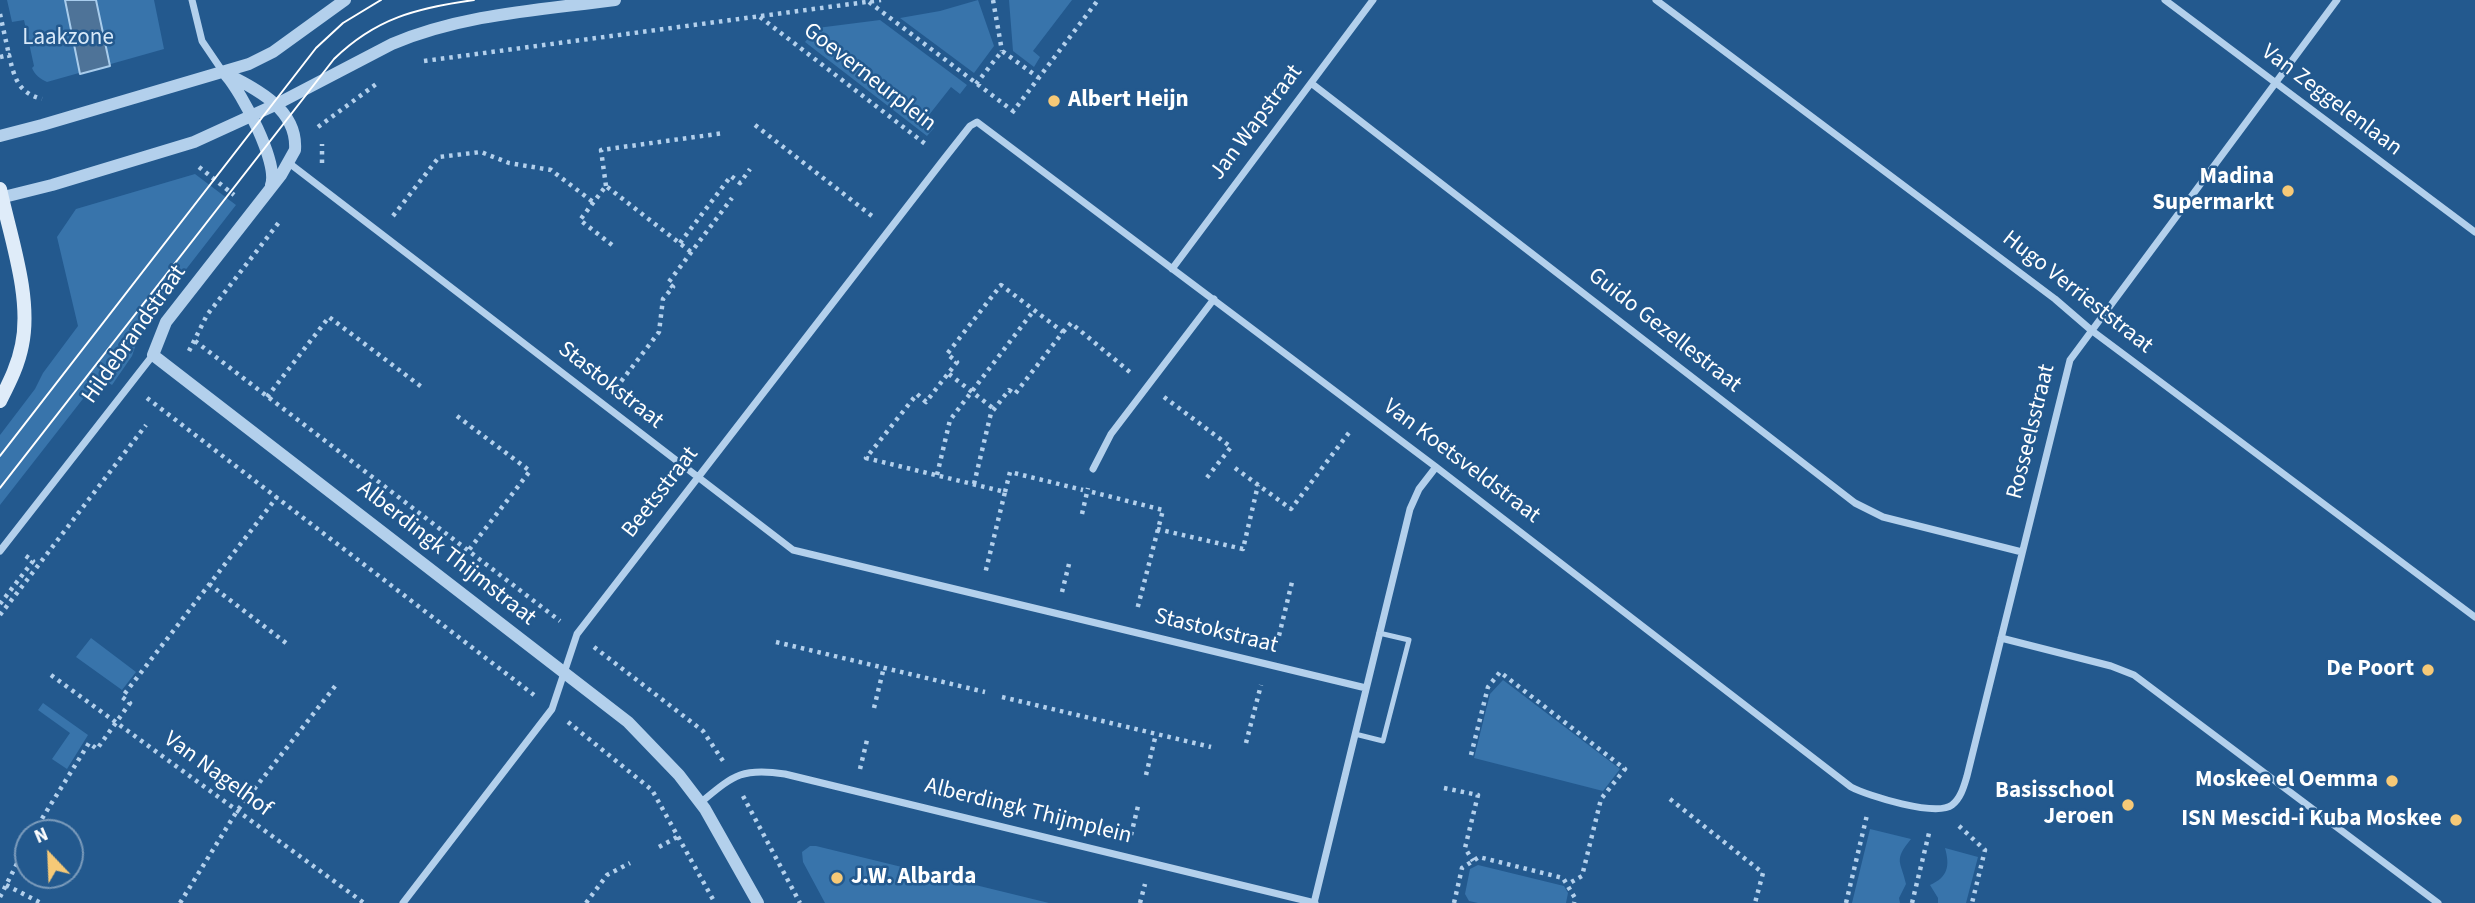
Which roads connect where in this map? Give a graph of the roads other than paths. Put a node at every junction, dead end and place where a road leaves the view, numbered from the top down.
1 (192, 0) edge
2 (345, 0) edge
3 (615, 0) edge
4 (1373, 0) edge
5 (1656, 0) edge
6 (2165, 0) edge
7 (2337, 0) edge
8 (223, 72) junction
9 (2274, 82) junction
10 (1311, 83) junction
11 (275, 105) junction
12 (251, 116) junction
13 (975, 122) joint
14 (0, 136) edge
15 (289, 163) junction
16 (270, 188) junction
17 (1, 195) edge
18 (2475, 232) edge
19 (1172, 269) junction
20 (1214, 299) junction
21 (2091, 330) junction
22 (153, 355) junction
23 (0, 401) edge
24 (1437, 467) junction
25 (1093, 469) dead end
26 (697, 477) junction
27 (0, 551) edge
28 (2022, 552) junction
29 (2475, 617) edge
30 (1379, 633) junction
31 (2001, 638) junction
32 (564, 671) junction
33 (1366, 688) junction
34 (1354, 734) junction
35 (700, 803) junction
36 (1938, 809) joint
37 (403, 903) edge
38 (758, 903) edge
39 (1314, 903) edge
40 (2438, 903) edge

1 - 8 street
2 - 8 street
3 - 11 street
4 - 10 street, Jan Wapstraat
5 - 21 street, Hugo Verrieststraat
6 - 9 street, Van Zeggelenlaan
7 - 9 street, Rosseelsstraat
8 - 11 street
8 - 12 street
8 - 14 street
9 - 18 street, Van Zeggelenlaan
9 - 21 street, Rosseelsstraat
10 - 19 street, Jan Wapstraat
10 - 28 street, Guido Gezellestraat
11 - 12 street
11 - 15 street
12 - 16 street
12 - 17 street
13 - 19 street, Van Koetsveldstraat
13 - 26 street, Beetsstraat
15 - 16 street, Hildebrandstraat
15 - 26 street, Stastokstraat
16 - 22 street, Hildebrandstraat
17 - 23 main road
19 - 20 street, Van Koetsveldstraat
20 - 24 street, Van Koetsveldstraat
20 - 25 street
21 - 28 street, Rosseelsstraat
21 - 29 street, Hugo Verrieststraat
22 - 27 street, Hildebrandstraat
22 - 32 street, Alberdingk Thijmstraat
24 - 30 street
24 - 36 street, Van Koetsveldstraat
26 - 32 street, Beetsstraat
26 - 33 street, Stastokstraat
28 - 31 street, Rosseelsstraat
30 - 33 street
30 - 34 lane
31 - 36 street, Rosseelsstraat
31 - 40 street
32 - 35 street, Alberdingk Thijmstraat
32 - 37 street, Beetsstraat
33 - 34 street
34 - 39 street
35 - 38 street
35 - 39 street, Alberdingk Thijmplein

